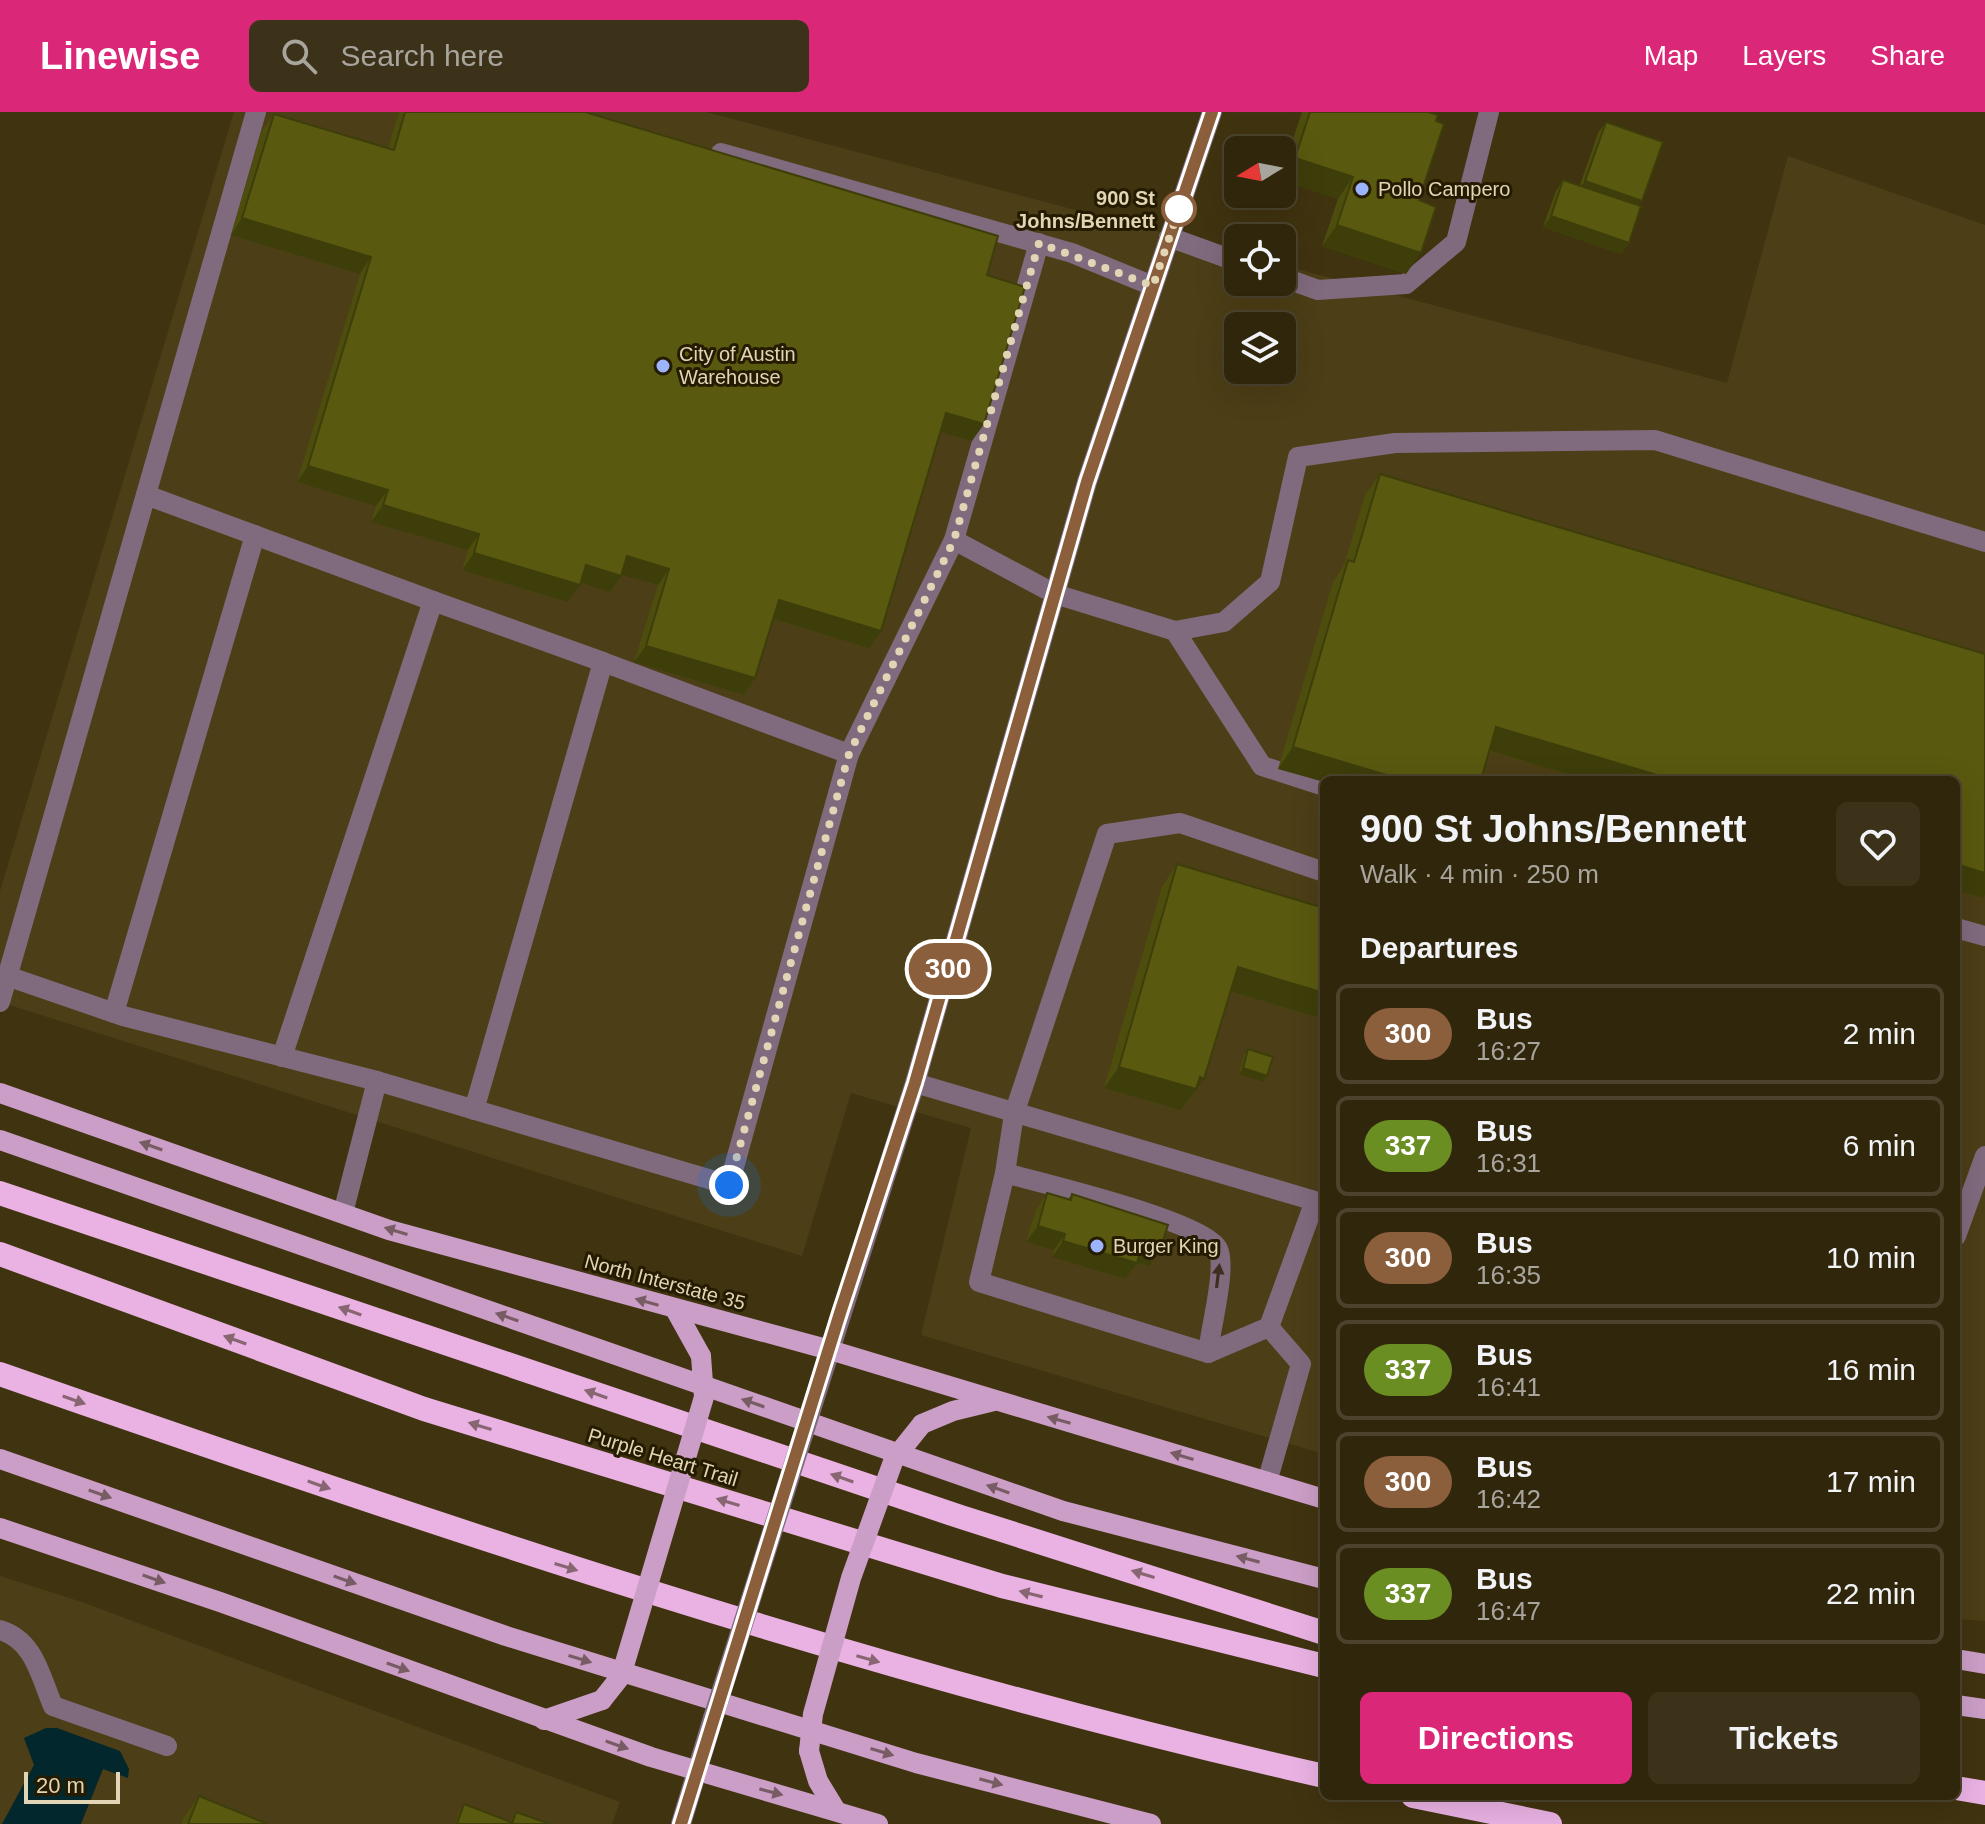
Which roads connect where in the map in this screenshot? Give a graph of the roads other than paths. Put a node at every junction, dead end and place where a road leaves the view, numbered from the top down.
1 (256, 112) edge
2 (1212, 112) edge
3 (1489, 112) edge
4 (694, 146) edge
5 (1169, 237) junction
6 (1039, 243) junction
7 (1224, 257) edge
8 (1296, 282) edge
9 (1153, 286) junction
10 (146, 495) junction
11 (255, 535) junction
12 (954, 540) junction
13 (1985, 542) edge
14 (1055, 594) junction
15 (433, 601) junction
16 (1175, 631) junction
17 (603, 662) junction
18 (849, 754) junction
19 (1320, 785) edge
20 (1320, 871) edge
21 (1960, 929) edge
22 (1985, 936) edge
23 (7, 976) junction
24 (0, 1002) edge
25 (114, 1013) junction
26 (282, 1057) junction
27 (377, 1081) junction
28 (915, 1083) junction
29 (0, 1093) edge
30 (474, 1110) junction
31 (1014, 1114) junction
32 (0, 1140) edge
33 (1985, 1156) edge
34 (1005, 1173) junction
35 (0, 1193) edge
36 (1320, 1202) edge
37 (343, 1213) junction
38 (1960, 1225) edge
39 (0, 1254) edge
40 (676, 1311) junction
41 (1269, 1327) junction
42 (830, 1350) junction
43 (1208, 1353) junction
44 (0, 1374) edge
45 (994, 1401) junction
46 (0, 1459) edge
47 (1267, 1482) junction
48 (1320, 1498) edge
49 (0, 1528) edge
50 (1320, 1578) edge
51 (0, 1630) edge
52 (1320, 1632) edge
53 (1960, 1660) edge
54 (1985, 1664) edge
55 (1320, 1665) edge
56 (1960, 1706) edge
57 (1985, 1709) edge
58 (544, 1720) junction
59 (167, 1746) dead end
60 (696, 1772) junction
61 (1320, 1775) edge
62 (1960, 1789) edge
63 (1985, 1793) edge
64 (1433, 1800) edge
65 (835, 1809) junction
66 (681, 1824) edge
67 (878, 1824) edge
68 (1151, 1824) edge
69 (1550, 1824) edge

1 - 10 street
2 - 5 street
3 - 8 street
4 - 6 street
5 - 7 street
5 - 9 street
6 - 9 street
6 - 12 street
9 - 14 street
10 - 11 street
10 - 23 street
11 - 15 street
11 - 25 street
12 - 14 street
12 - 18 street
13 - 16 street
14 - 16 street
14 - 28 street
15 - 17 street
15 - 26 street
16 - 19 street
17 - 18 street
17 - 30 street
18 - 30 street
20 - 31 street
21 - 22 street
23 - 24 street
23 - 25 street
25 - 26 street
26 - 27 street
27 - 30 street
27 - 37 street
28 - 31 street
28 - 42 street
37 -> 29 main road, North Interstate 35
31 - 34 street
31 - 36 street
50 -> 32 main road
33 - 38 street
43 -> 34 street
34 - 43 street
52 -> 35 highway
36 - 41 street
40 -> 37 main road, North Interstate 35
55 -> 39 highway, Purple Heart Trail
40 - 42 main road, North Interstate 35
40 - 58 main road, bridge
41 - 43 street
41 - 47 street
42 - 45 main road, North Interstate 35
42 - 60 street, bridge
44 -> 61 highway
47 -> 45 main road, North Interstate 35
45 - 65 main road, bridge
46 -> 68 main road
47 - 48 main road, North Interstate 35
49 -> 58 main road
51 - 59 street
53 - 54 main road
56 - 57 main road
58 -> 60 main road
60 -> 65 main road
60 - 66 street
62 - 63 highway
64 - 69 highway
65 - 67 main road

